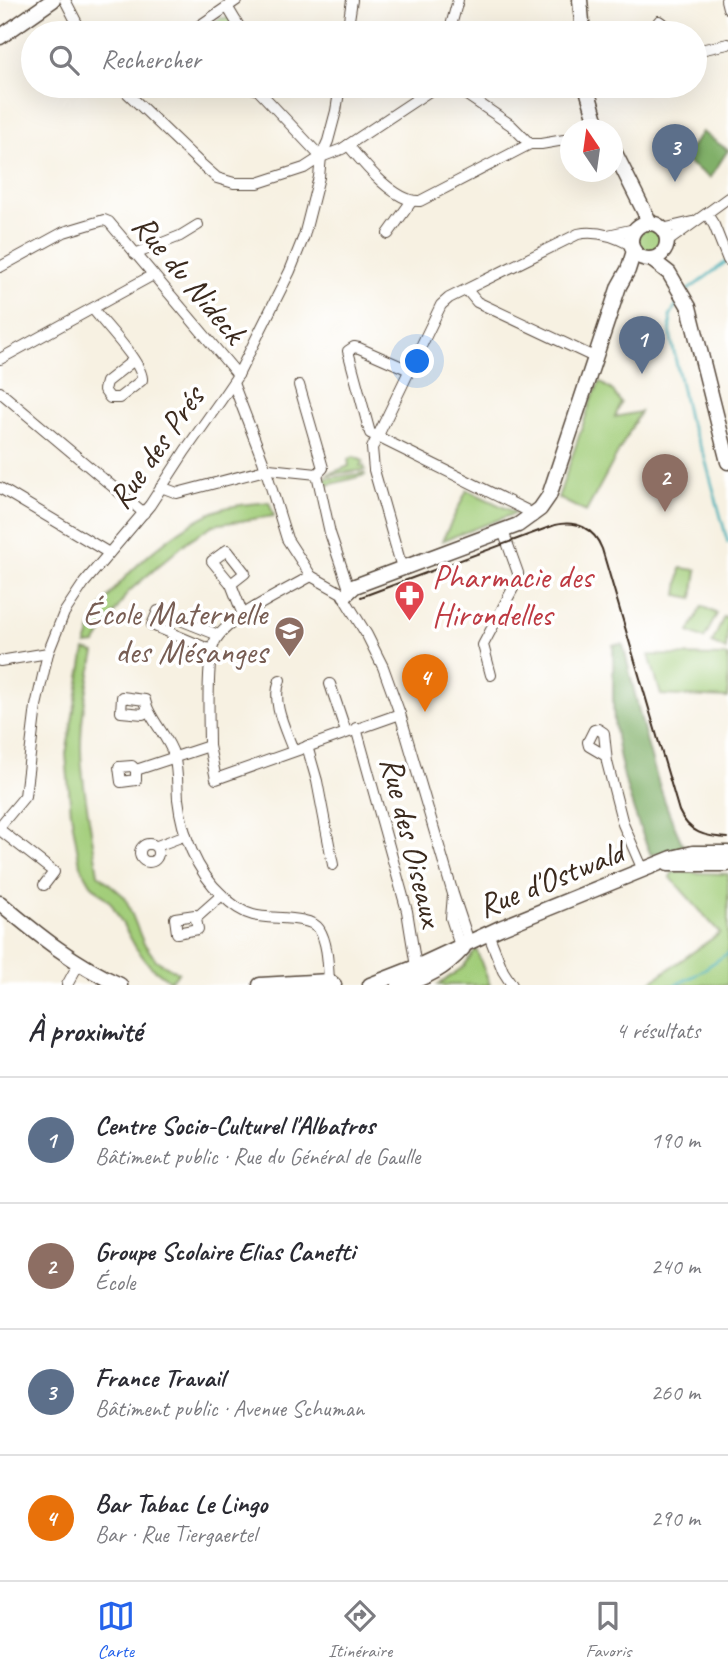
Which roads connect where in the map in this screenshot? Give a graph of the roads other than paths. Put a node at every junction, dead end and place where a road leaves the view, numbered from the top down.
1 (53, 0) edge
2 (65, 0) edge
3 (237, 0) edge
4 (352, 0) edge
5 (458, 0) edge
6 (573, 0) edge
7 (580, 0) edge
8 (726, 0) edge
9 (228, 8) junction
10 (728, 8) edge
11 (23, 21) edge
12 (76, 21) edge
13 (209, 21) edge
14 (236, 21) edge
15 (349, 21) edge
16 (452, 21) edge
17 (575, 21) edge
18 (582, 21) edge
19 (21, 22) edge
20 (0, 37) edge
21 (728, 44) edge
22 (707, 48) edge
23 (133, 98) edge
24 (267, 98) edge
25 (338, 98) edge
26 (419, 98) edge
27 (471, 98) edge
28 (590, 98) edge
29 (597, 98) edge
30 (596, 119) edge
31 (603, 119) edge
32 (560, 141) edge
33 (530, 144) junction
34 (348, 145) junction
35 (321, 156) junction
36 (623, 169) edge
37 (623, 182) edge
38 (728, 198) edge
39 (411, 202) junction
40 (707, 214) junction
41 (198, 225) dead end
42 (653, 233) junction
43 (388, 234) dead end
44 (608, 235) junction
45 (640, 253) junction
46 (135, 254) junction
47 (728, 258) edge
48 (0, 267) edge
49 (669, 273) junction
50 (153, 275) junction
51 (467, 290) junction
52 (93, 309) junction
53 (596, 358) junction
54 (0, 359) edge
55 (134, 360) dead end
56 (409, 370) junction
57 (235, 379) junction
58 (299, 385) dead end
59 (0, 392) edge
60 (377, 438) junction
61 (728, 462) edge
62 (265, 470) junction
63 (317, 474) junction
64 (162, 487) junction
65 (0, 488) edge
66 (144, 513) junction
67 (533, 516) junction
68 (503, 531) junction
69 (109, 553) junction
70 (402, 568) junction
71 (311, 576) junction
72 (231, 584) dead end
73 (347, 592) junction
74 (243, 615) junction
75 (218, 635) junction
76 (211, 650) junction
77 (48, 653) junction
78 (0, 661) edge
79 (491, 675) dead end
80 (280, 683) dead end
81 (330, 684) dead end
82 (147, 710) dead end
83 (400, 715) junction
84 (351, 730) junction
85 (209, 746) junction
86 (307, 746) junction
87 (293, 750) junction
88 (606, 756) dead end
89 (174, 757) junction
90 (136, 770) dead end
91 (0, 828) edge
92 (186, 835) junction
93 (157, 846) dead end
94 (728, 853) edge
95 (728, 864) edge
96 (333, 865) dead end
97 (648, 868) junction
98 (44, 885) dead end
99 (222, 895) junction
100 (0, 903) edge
101 (196, 918) dead end
102 (488, 933) junction
103 (464, 944) junction
104 (79, 963) junction
105 (416, 967) junction
106 (332, 983) edge
107 (67, 985) edge
108 (120, 985) edge
109 (260, 985) edge
110 (370, 985) edge
111 (399, 985) edge
112 (512, 985) edge

1 - 11 street
2 - 12 street
3 - 9 street
4 - 15 street
5 - 16 street
6 - 17 street
7 - 18 street
8 - 10 street
9 - 13 street
9 - 14 street
19 - 20 street
21 - 22 street
23 - 35 street
24 - 35 street
25 - 35 street, Rue des Prés
26 - 34 street
27 - 33 street
28 - 30 street
29 - 31 street
32 - 33 street
33 - 39 street
34 - 35 street
34 - 39 street
35 - 57 street, Rue des Prés
36 - 42 street
37 - 42 street
38 - 40 street
39 - 43 street
40 - 42 street
40 - 47 street
41 - 46 street
42 - 44 street
42 - 45 street
42 - 45 street
42 - 49 street
44 - 45 street
44 - 51 street
45 - 49 street
45 - 53 street
46 - 48 street, Rue du Nideck
46 - 50 street, Rue du Nideck
49 - 61 street
50 - 52 street
50 - 57 street, Rue du Nideck
51 - 53 street
51 - 56 street
52 - 54 street
52 - 55 street
53 - 67 street
56 - 60 street
56 - 60 street
57 - 62 street
57 - 64 street, Rue des Prés
58 - 63 street
59 - 66 street
60 - 67 street
60 - 70 street
62 - 63 street
62 - 64 street
62 - 71 street
63 - 73 street
64 - 66 street, Rue des Prés
65 - 69 street
66 - 69 street, Rue des Prés
67 - 68 street
68 - 70 street
68 - 79 street
69 - 77 street, Rue des Prés
70 - 73 street
71 - 73 street
71 - 74 street
72 - 74 street
73 - 83 street
74 - 75 street
75 - 76 street
75 - 76 street
76 - 85 street
77 - 78 street
77 - 91 street, Rue des Prés
80 - 87 street
81 - 84 street, Rue des Oiseaux
82 - 89 street
83 - 84 street
83 - 103 street
84 - 86 street
84 - 105 street, Rue des Oiseaux
85 - 87 street
85 - 89 street
86 - 87 street
86 - 96 street
88 - 97 street
89 - 90 street
89 - 92 street
91 - 98 street
92 - 93 street
92 - 99 street
94 - 97 street, Rue d'Ostwald
95 - 97 street, Rue d'Ostwald
97 - 102 street, Rue d'Ostwald
99 - 101 street
99 - 106 street
100 - 104 street
102 - 103 street, Rue d'Ostwald
102 - 112 street
103 - 105 street, Rue d'Ostwald
103 - 111 street, Rue d'Ostwald
104 - 107 street
104 - 108 street
105 - 110 street, Rue d'Ostwald
106 - 109 street

